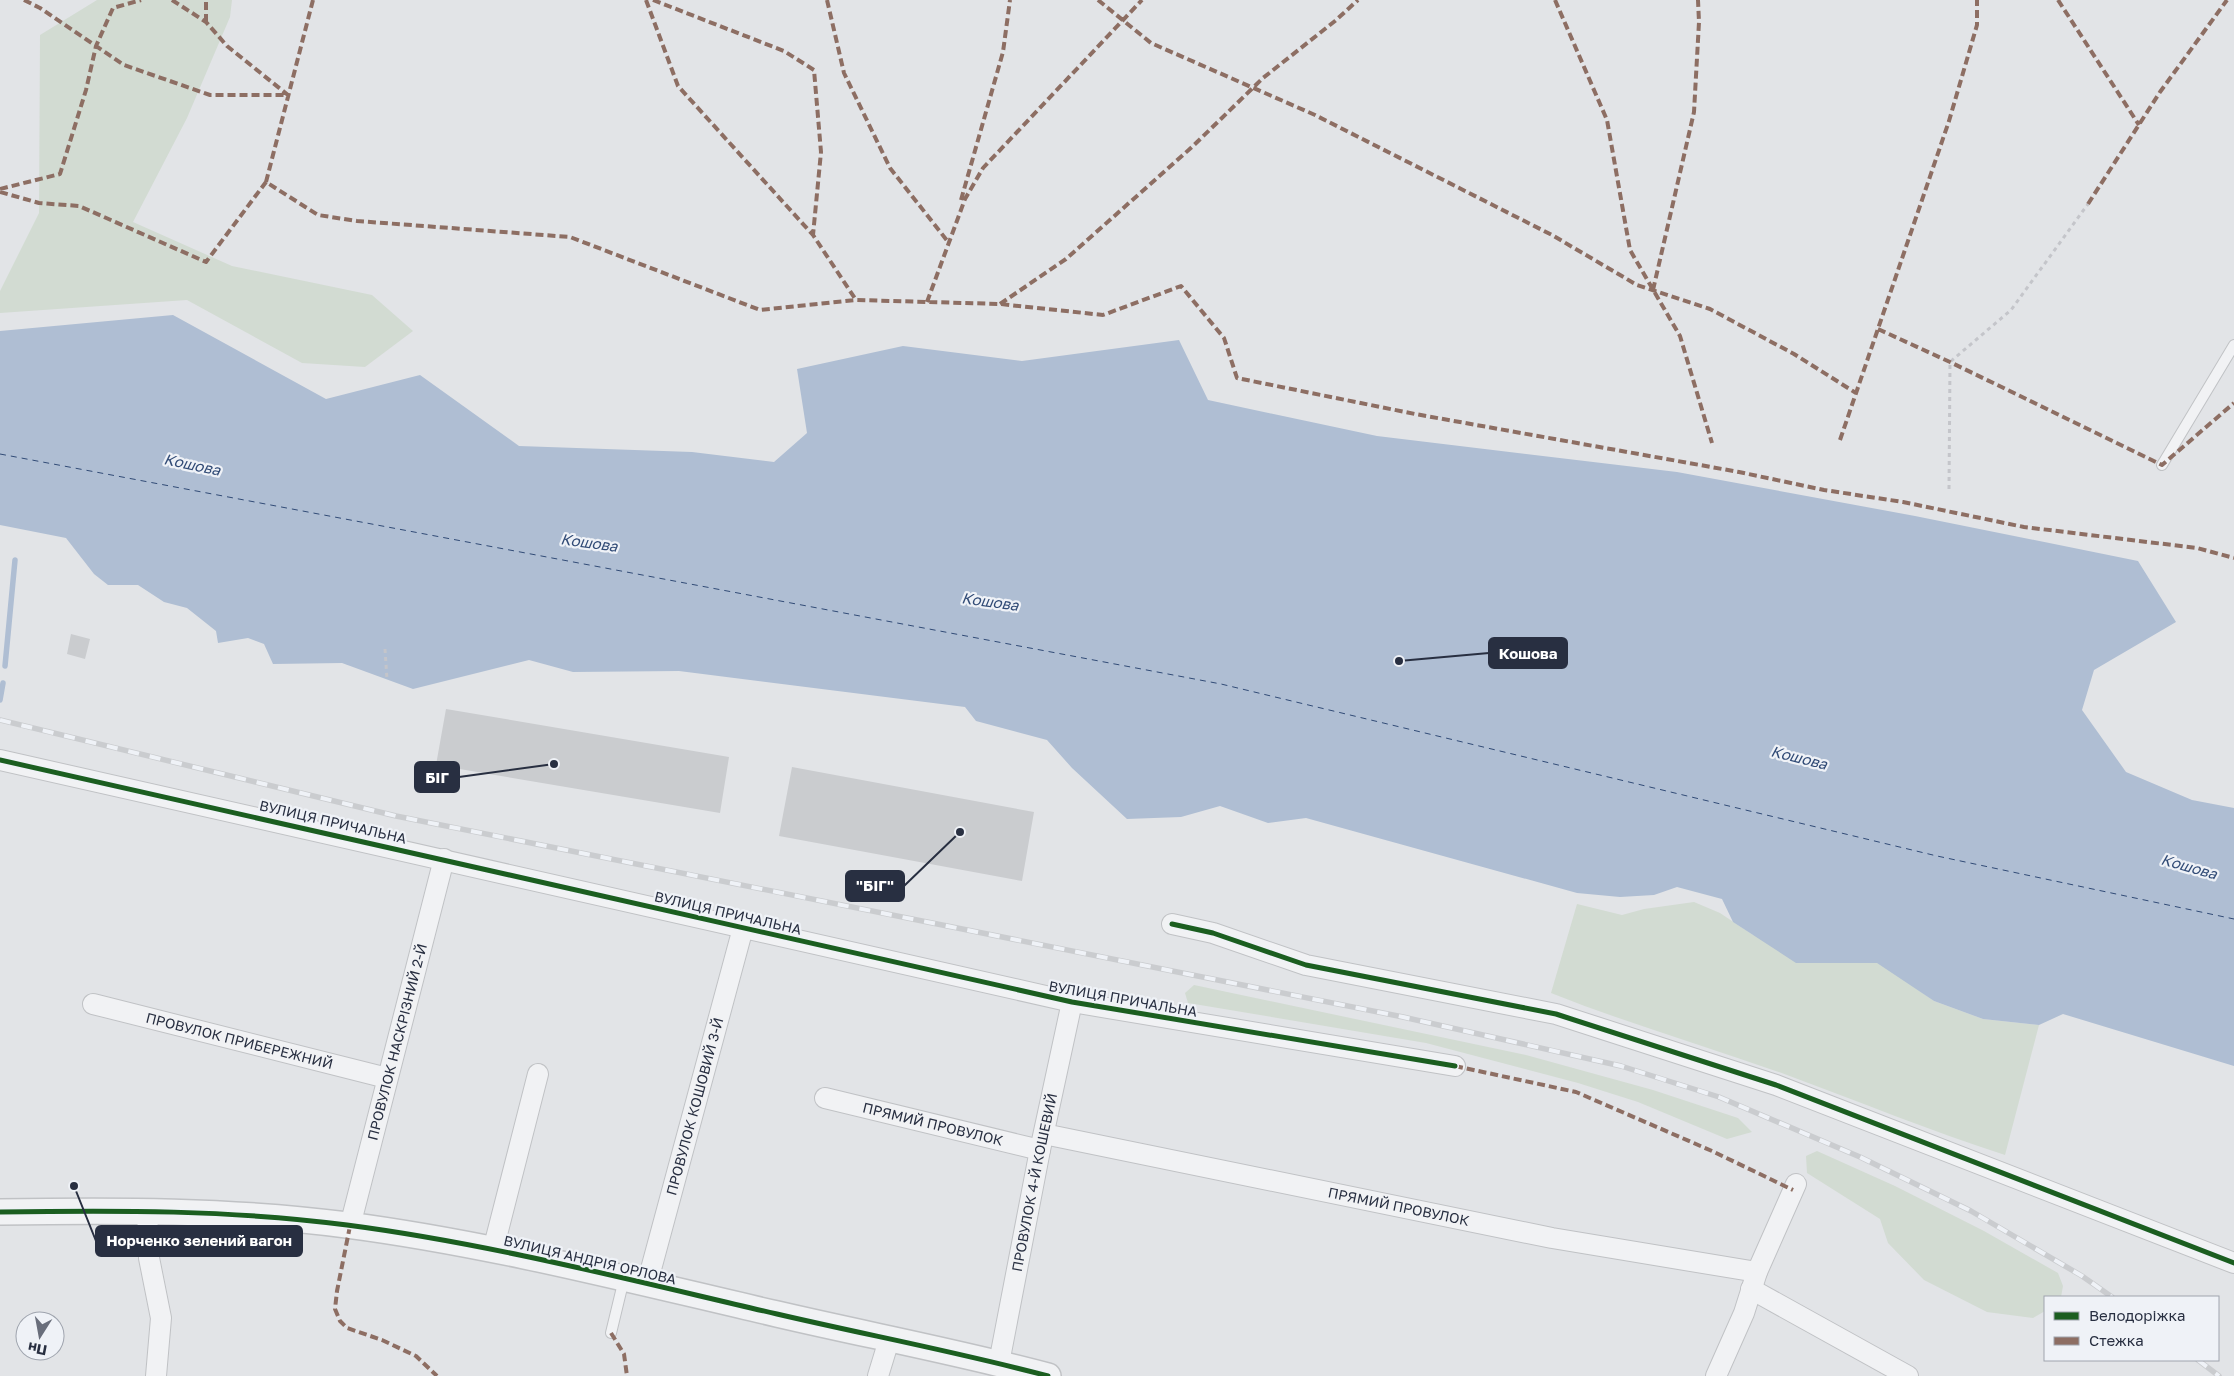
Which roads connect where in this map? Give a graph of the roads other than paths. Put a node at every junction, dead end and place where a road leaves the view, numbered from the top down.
1 (2234, 345) edge
2 (2162, 465) dead end
3 (0, 760) edge
4 (444, 859) junction
5 (1172, 924) dead end
6 (743, 928) junction
7 (1072, 1002) junction
8 (93, 1004) dead end
9 (1456, 1066) dead end
10 (538, 1074) dead end
11 (387, 1078) junction
12 (825, 1098) dead end
13 (1042, 1142) junction
14 (1796, 1184) dead end
15 (147, 1211) junction
16 (0, 1212) edge
17 (350, 1226) junction
18 (493, 1250) junction
19 (2234, 1263) edge
20 (1754, 1280) junction
21 (636, 1282) junction
22 (611, 1333) dead end
23 (889, 1340) junction
24 (999, 1363) junction
25 (156, 1376) edge
26 (878, 1376) edge
27 (1048, 1376) edge
28 (1716, 1376) edge
29 (1908, 1376) edge

1 - 2 lane
3 - 4 street, ВУЛИЦЯ ПРИЧАЛЬНА
4 - 6 street, ВУЛИЦЯ ПРИЧАЛЬНА
4 - 11 street, ПРОВУЛОК НАСКРІЗНИЙ 2-Й
5 - 19 street
6 - 7 street, ВУЛИЦЯ ПРИЧАЛЬНА
6 - 21 street, ПРОВУЛОК КОШОВИЙ 3-Й
7 - 9 street, ВУЛИЦЯ ПРИЧАЛЬНА
7 - 13 street, ПРОВУЛОК 4-Й КОШЕВИЙ
8 - 11 street, ПРОВУЛОК ПРИБЕРЕЖНИЙ
10 - 18 street, ВУЛИЦЯ АНДРІЯ ОРЛОВА
11 - 17 street, ПРОВУЛОК НАСКРІЗНИЙ 2-Й
12 - 13 street, ПРЯМИЙ ПРОВУЛОК
13 - 20 street, ПРЯМИЙ ПРОВУЛОК
13 - 24 street, ПРОВУЛОК 4-Й КОШЕВИЙ
14 - 20 street
15 - 16 street, ВУЛИЦЯ АНДРІЯ ОРЛОВА
15 - 17 street, ВУЛИЦЯ АНДРІЯ ОРЛОВА
15 - 25 street
17 - 18 street, ВУЛИЦЯ АНДРІЯ ОРЛОВА
18 - 21 street, ВУЛИЦЯ АНДРІЯ ОРЛОВА
20 - 28 street
20 - 29 street, ПРЯМИЙ ПРОВУЛОК
21 - 22 lane
21 - 23 street, ВУЛИЦЯ АНДРІЯ ОРЛОВА
23 - 24 street, ВУЛИЦЯ АНДРІЯ ОРЛОВА
23 - 26 street
24 - 27 street, ВУЛИЦЯ АНДРІЯ ОРЛОВА

